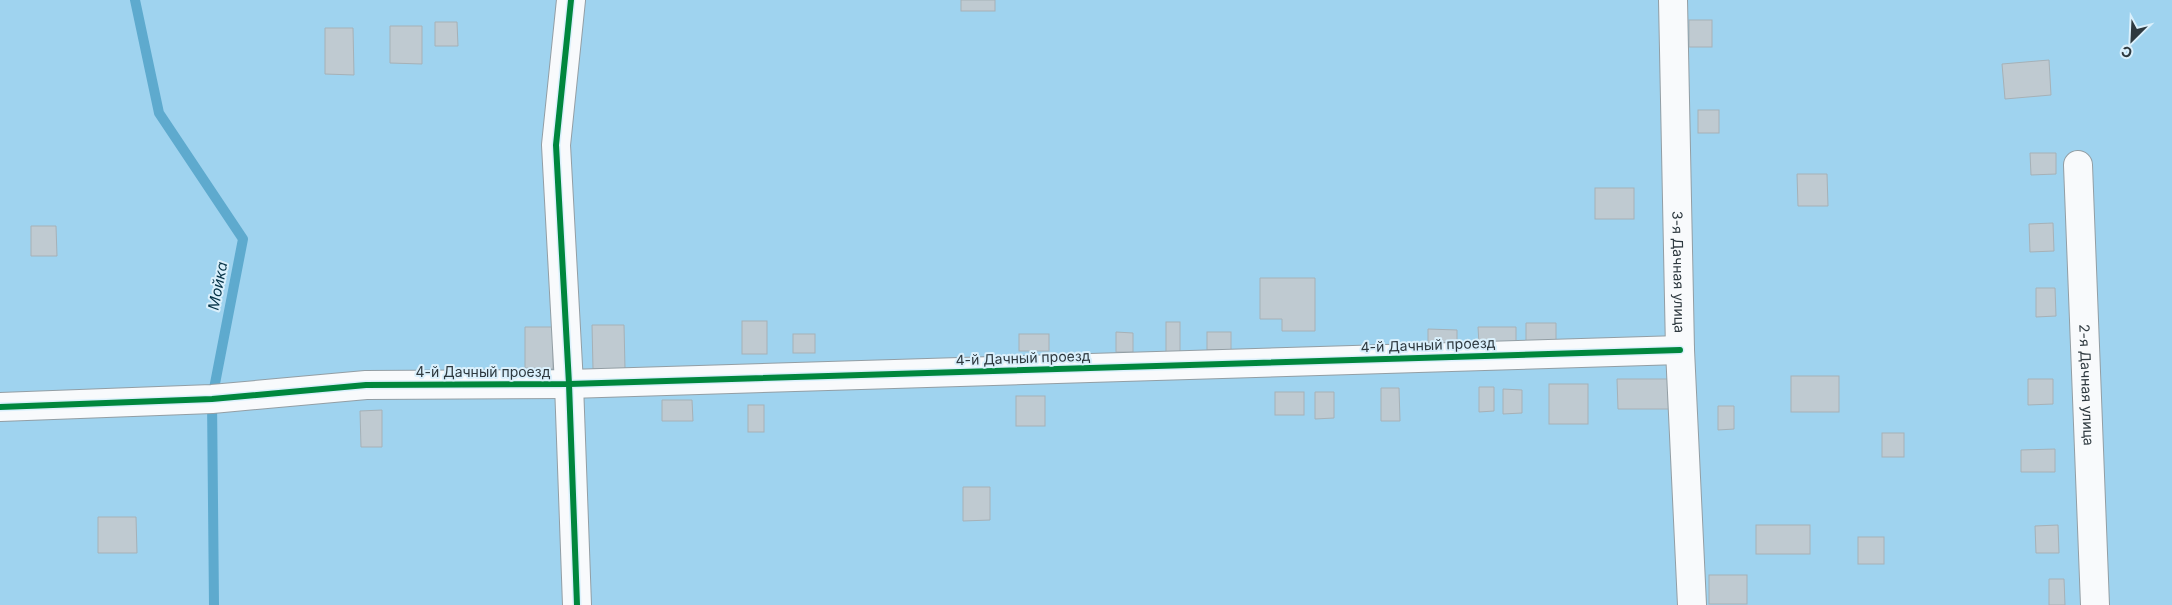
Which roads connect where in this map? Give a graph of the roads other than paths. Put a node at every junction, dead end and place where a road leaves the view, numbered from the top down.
1 (571, 0) edge
2 (1673, 0) edge
3 (2078, 165) dead end
4 (1680, 350) junction
5 (569, 384) junction
6 (0, 408) edge
7 (577, 605) edge
8 (1692, 605) edge
9 (2095, 605) edge

1 - 5 street
2 - 4 street, 3-я Дачная улица
3 - 9 street, 2-я Дачная улица
4 - 5 street, 4-й Дачный проезд
4 - 8 street, 3-я Дачная улица
5 - 6 street, 4-й Дачный проезд
5 - 7 street

